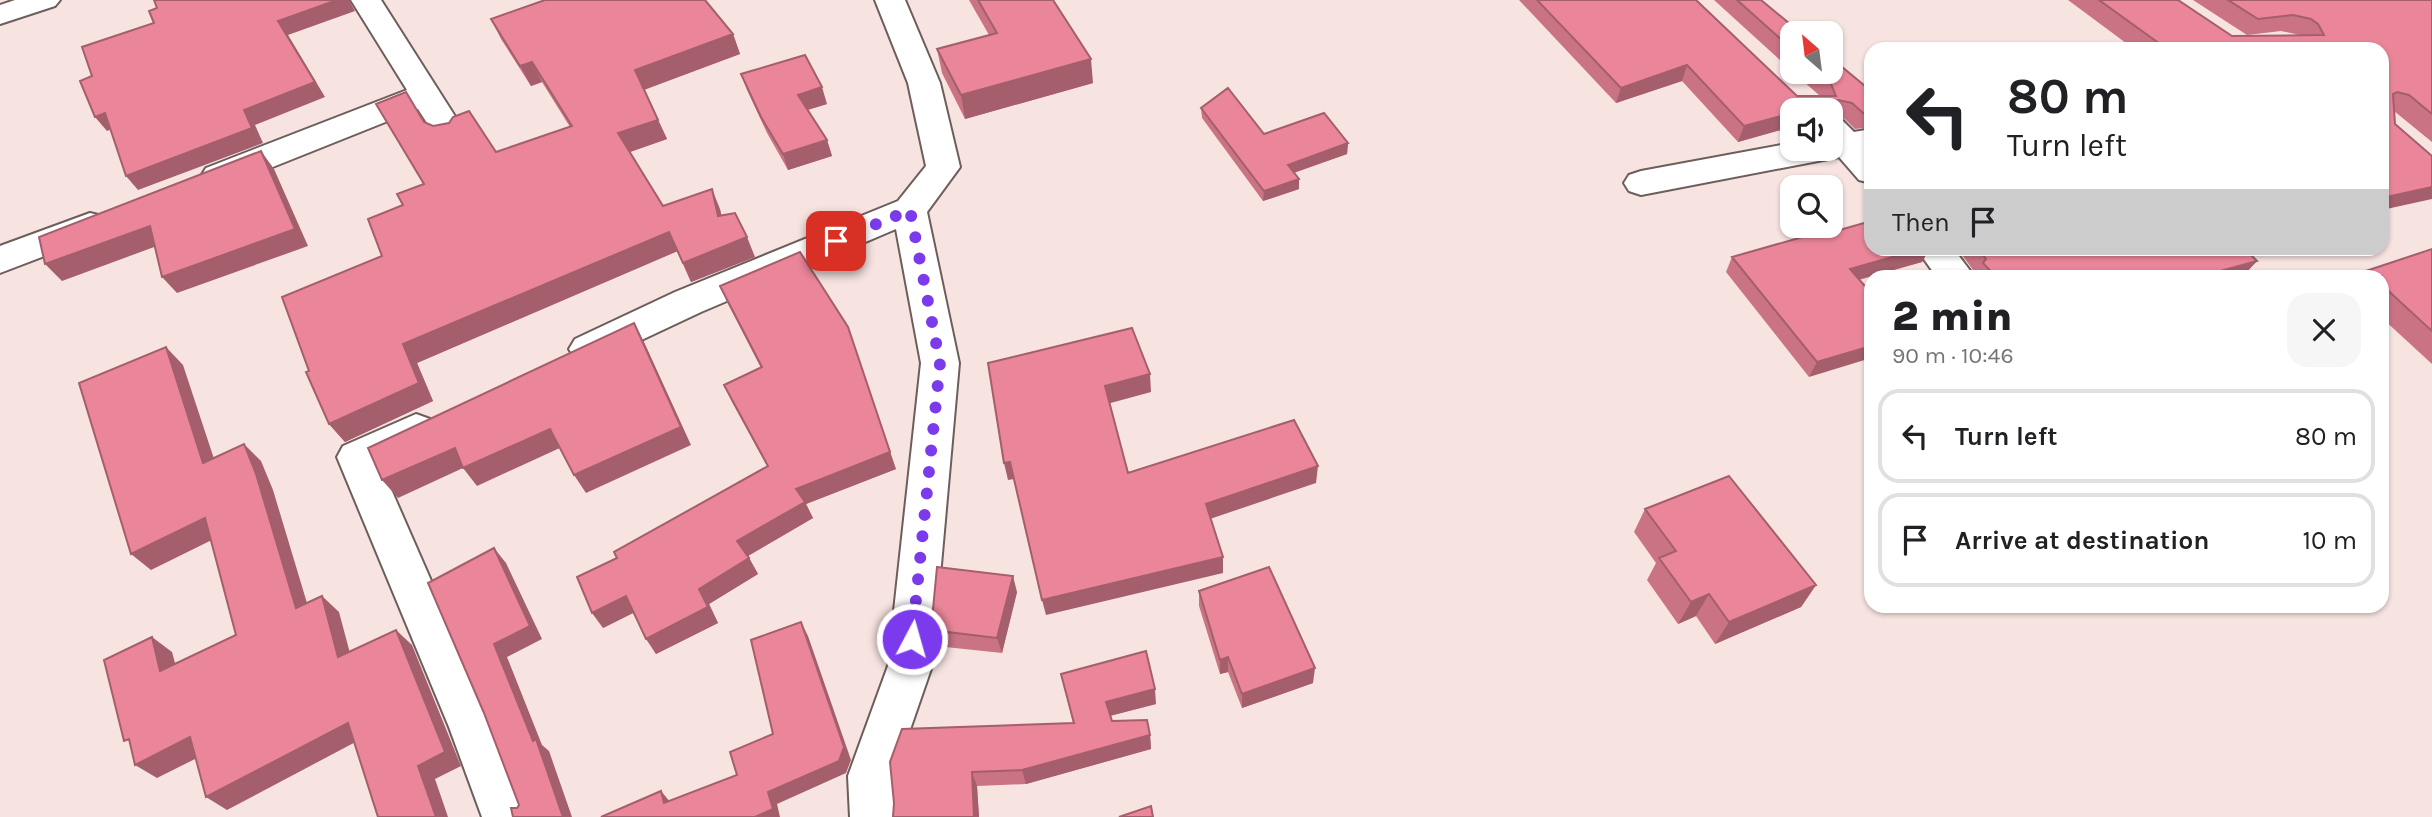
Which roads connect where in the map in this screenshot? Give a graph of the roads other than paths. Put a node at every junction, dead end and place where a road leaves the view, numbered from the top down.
1 (45, 0) edge
2 (366, 0) edge
3 (890, 0) edge
4 (0, 15) edge
5 (426, 94) junction
6 (449, 132) edge
7 (1850, 138) edge
8 (1864, 161) edge
9 (1641, 183) dead end
10 (190, 187) edge
11 (910, 210) junction
12 (114, 216) edge
13 (1940, 256) edge
14 (0, 260) edge
15 (1951, 270) edge
16 (553, 365) edge
17 (443, 417) edge
18 (506, 817) edge
19 (874, 817) edge

1 - 4 street
2 - 5 street
3 - 11 street
5 - 6 street
5 - 10 street
7 - 8 street
7 - 9 street
11 - 16 street
11 - 19 street
12 - 14 street
13 - 15 street
17 - 18 street

